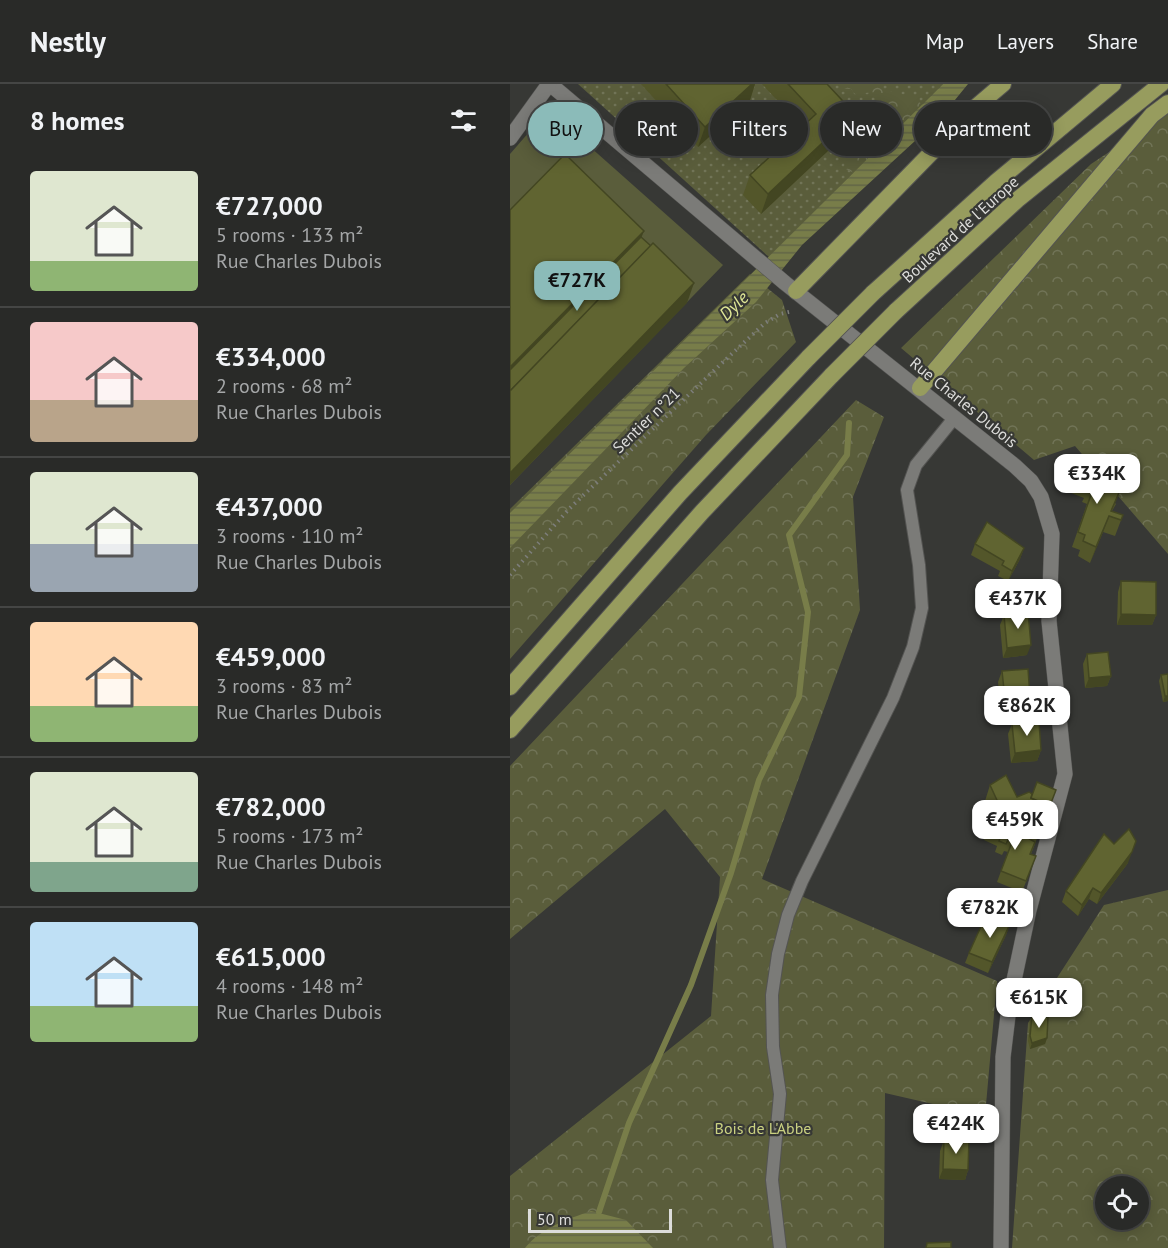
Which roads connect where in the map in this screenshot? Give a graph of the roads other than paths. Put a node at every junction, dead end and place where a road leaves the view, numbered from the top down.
1 (550, 84) edge
2 (1003, 84) edge
3 (1113, 84) edge
4 (1161, 84) edge
5 (1168, 102) edge
6 (510, 138) edge
7 (790, 287) junction
8 (920, 388) junction
9 (955, 417) junction
10 (510, 687) edge
11 (510, 730) edge
12 (780, 1248) edge
13 (1001, 1248) edge

1 - 6 street
1 - 7 street, Rue Charles Dubois
2 - 7 highway
3 - 10 highway, Boulevard de l'Europe, bridge
4 - 11 highway, Boulevard de l'Europe, bridge
5 - 8 highway
7 - 8 street, Rue Charles Dubois
8 - 9 street, Rue Charles Dubois
9 - 12 lane
9 - 13 street, Rue Charles Dubois

